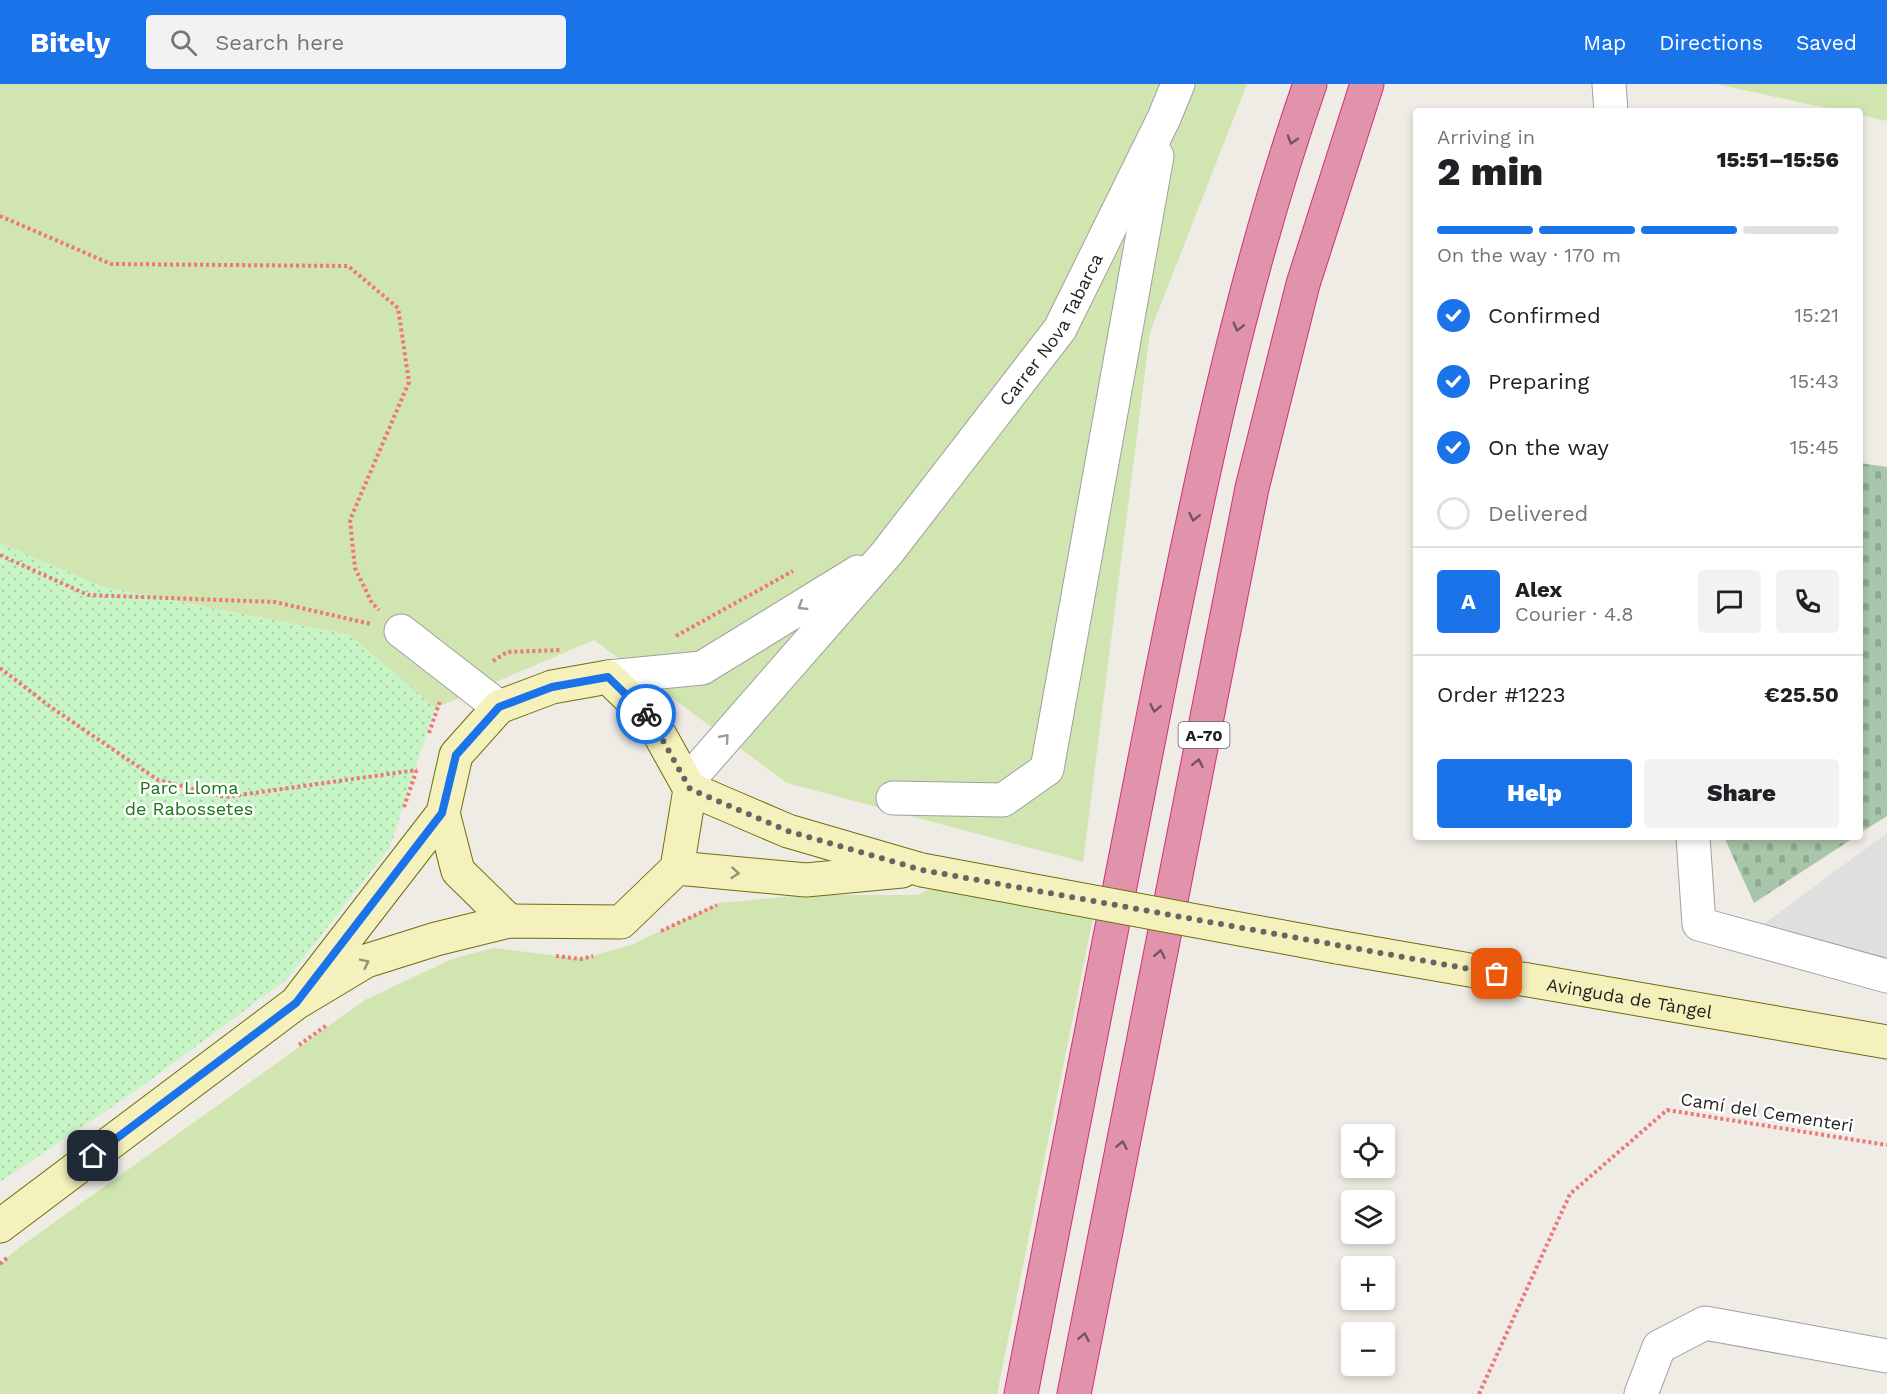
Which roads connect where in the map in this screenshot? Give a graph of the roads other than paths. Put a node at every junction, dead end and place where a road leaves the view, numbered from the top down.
1 (1178, 84) edge
2 (1310, 84) edge
3 (1367, 84) edge
4 (1609, 84) edge
5 (1611, 108) edge
6 (1164, 118) junction
7 (887, 553) junction
8 (401, 631) road end
9 (608, 677) junction
10 (499, 707) junction
11 (688, 786) junction
12 (893, 798) dead end
13 (442, 813) junction
14 (1693, 840) edge
15 (677, 868) junction
16 (922, 870) junction
17 (509, 921) junction
18 (1887, 976) edge
19 (296, 1003) junction
20 (1887, 1042) edge
21 (7, 1239) edge
22 (1887, 1356) edge
23 (1021, 1394) edge
24 (1074, 1394) edge
25 (1641, 1394) edge

1 - 6 street, Carrer Nova Tabarca
2 -> 23 highway, A-70
24 -> 3 highway, A-70
4 - 5 street
6 - 7 street, Carrer Nova Tabarca
6 - 12 street
7 -> 9 street
11 -> 7 street, Carrer Nova Tabarca
8 - 10 street
9 - 10 main road
9 - 11 main road
10 - 13 main road
11 - 15 main road
11 - 16 main road
13 - 17 main road
13 - 19 main road
14 - 18 street
15 -> 16 main road
15 - 17 main road
16 - 20 main road, Avinguda de Tàngel, bridge
19 -> 17 main road
19 - 21 main road
22 - 25 street

